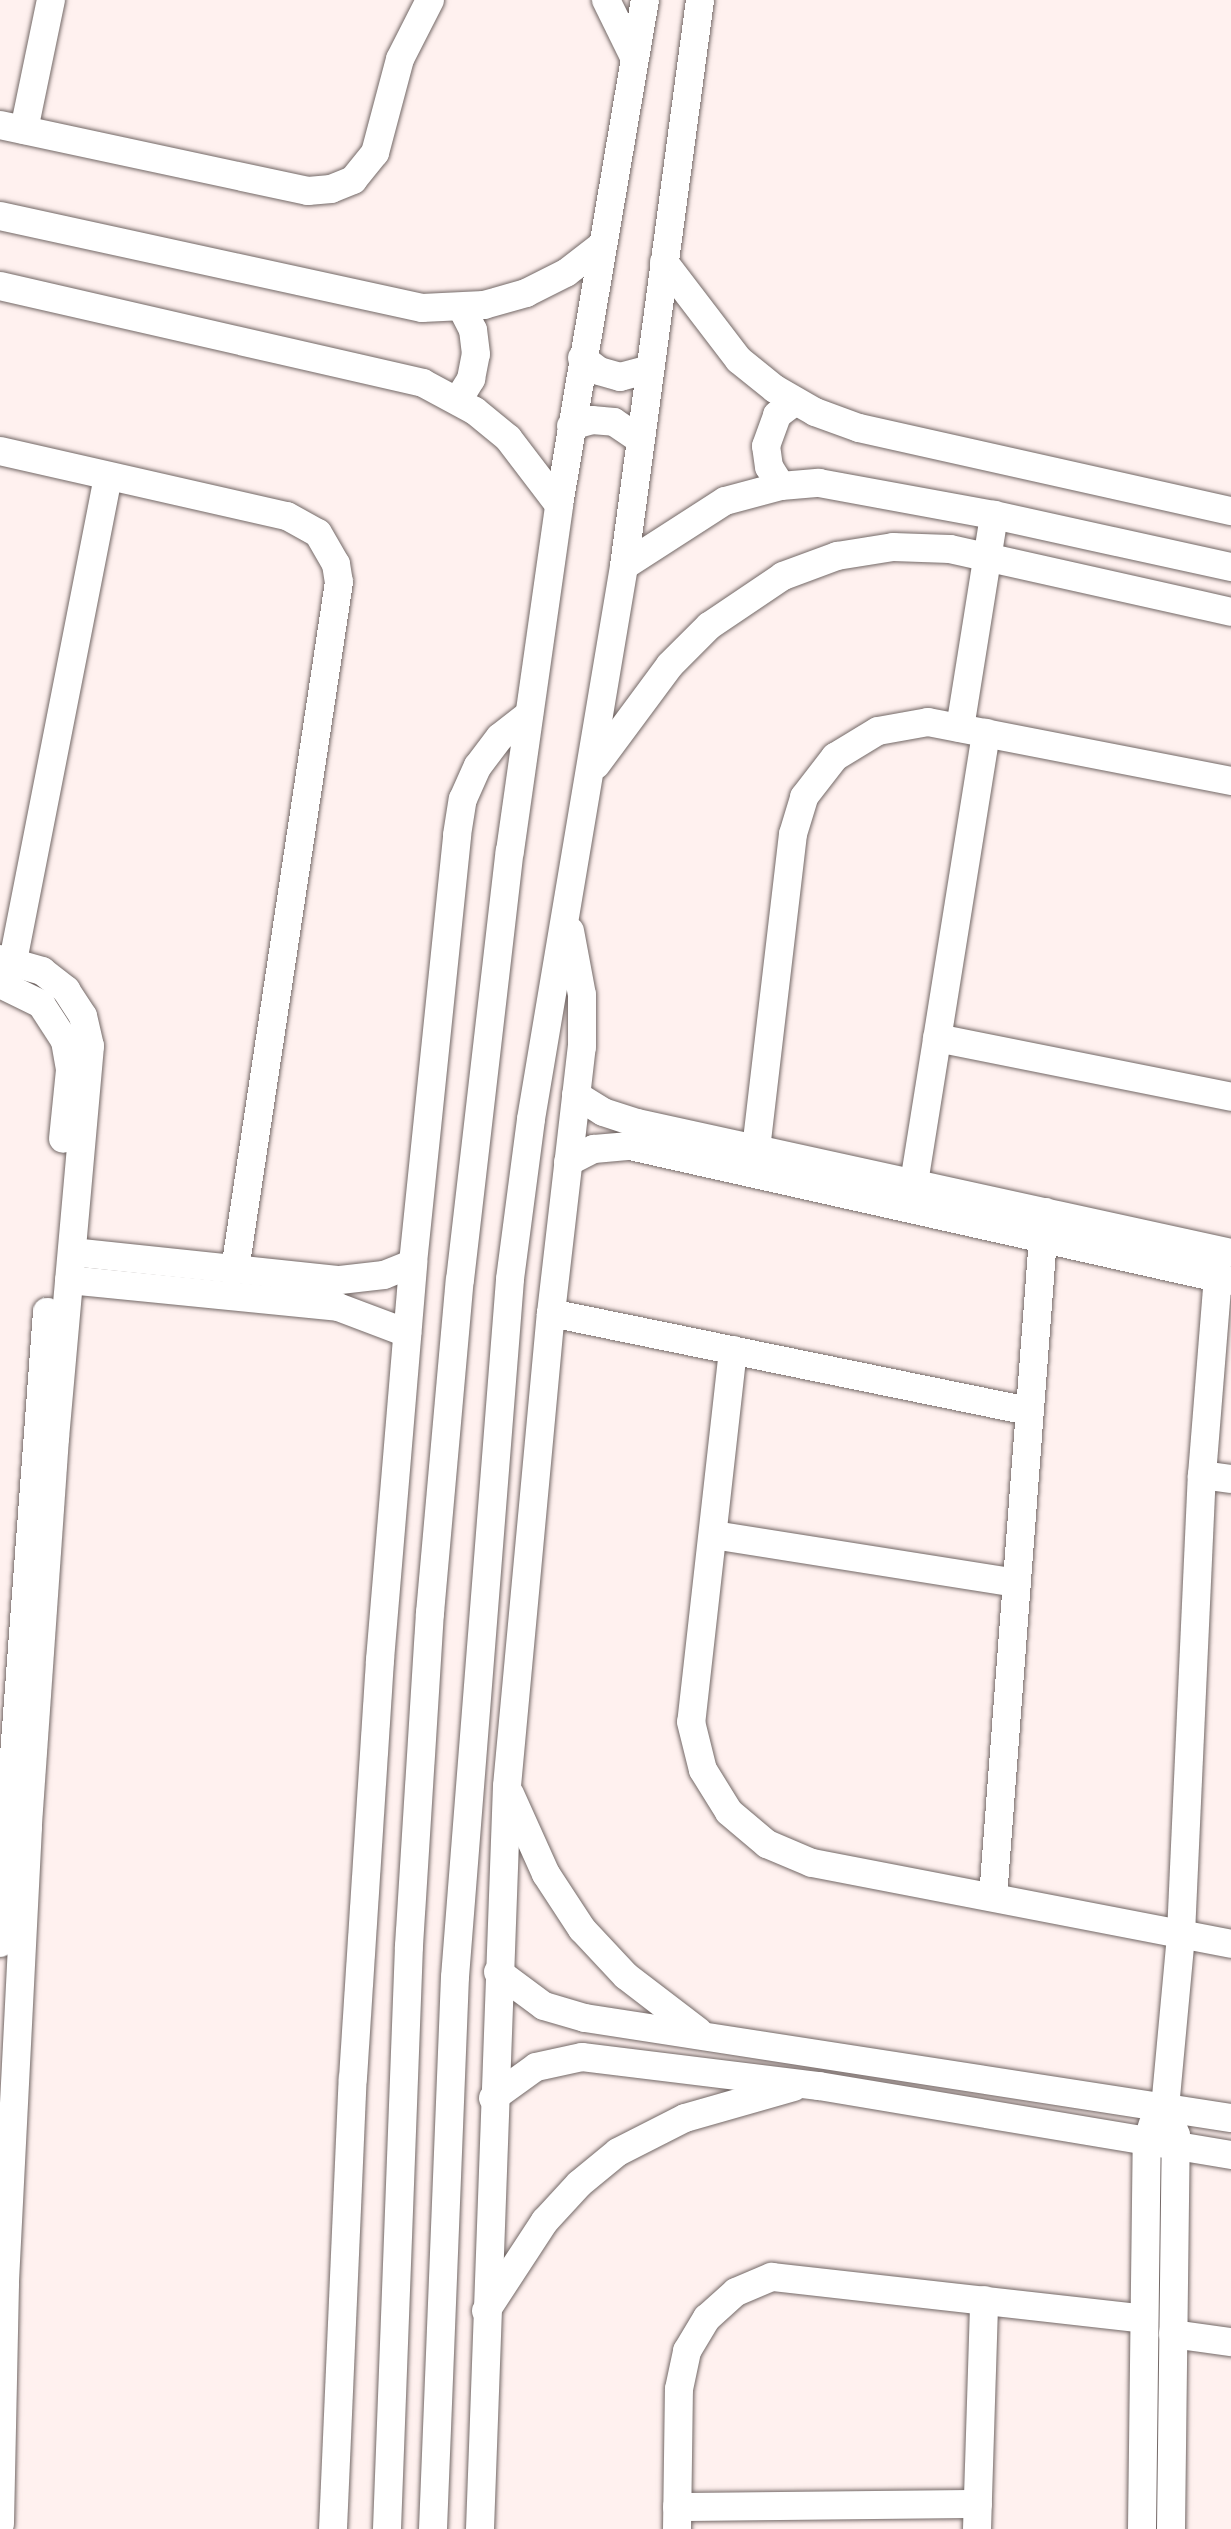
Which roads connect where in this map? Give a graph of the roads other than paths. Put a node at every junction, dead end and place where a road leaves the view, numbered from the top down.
1 (51, 0) edge
2 (430, 0) edge
3 (606, 0) edge
4 (645, 0) edge
5 (700, 0) edge
6 (634, 57) junction
7 (12, 127) edge
8 (0, 216) edge
9 (601, 246) junction
10 (664, 262) junction
11 (0, 286) edge
12 (462, 308) junction
13 (582, 358) junction
14 (650, 369) junction
15 (458, 400) junction
16 (794, 402) junction
17 (571, 426) junction
18 (641, 440) junction
19 (0, 451) edge
20 (108, 476) junction
21 (781, 486) junction
22 (559, 505) junction
23 (1231, 511) edge
24 (994, 515) junction
25 (987, 557) junction
26 (624, 566) junction
27 (1231, 567) edge
28 (1231, 612) edge
29 (529, 714) junction
30 (973, 731) junction
31 (592, 770) junction
32 (1231, 781) edge
33 (567, 919) junction
34 (4, 968) edge
35 (937, 1038) junction
36 (576, 1095) junction
37 (1231, 1097) edge
38 (756, 1149) junction
39 (568, 1162) junction
40 (914, 1183) junction
41 (1043, 1225) junction
42 (1231, 1253) edge
43 (67, 1254) junction
44 (413, 1263) junction
45 (235, 1270) junction
46 (1225, 1279) edge
47 (354, 1280) junction
48 (278, 1288) junction
49 (352, 1310) junction
50 (551, 1314) junction
51 (407, 1333) junction
52 (733, 1350) junction
53 (1029, 1411) junction
54 (1202, 1475) junction
55 (1231, 1479) edge
56 (714, 1535) junction
57 (1016, 1583) junction
58 (507, 1786) junction
59 (993, 1897) junction
60 (1181, 1934) junction
61 (0, 1943) edge
62 (1231, 1944) edge
63 (498, 1972) junction
64 (8, 2021) edge
65 (701, 2033) junction
66 (805, 2084) junction
67 (493, 2098) junction
68 (1165, 2108) junction
69 (1231, 2118) edge
70 (1147, 2142) junction
71 (1176, 2147) junction
72 (1231, 2155) edge
73 (2, 2284) edge
74 (984, 2300) junction
75 (484, 2313) junction
76 (1144, 2319) junction
77 (1173, 2334) junction
78 (1231, 2342) edge
79 (480, 2471) junction
80 (434, 2472) junction
81 (977, 2516) edge
82 (677, 2518) edge
83 (0, 2524) edge
84 (333, 2529) edge
85 (387, 2529) edge
86 (433, 2529) edge
87 (480, 2529) edge
88 (1142, 2529) edge
89 (1171, 2529) edge

1 - 7 street
2 - 7 street
3 - 6 street
4 - 6 street
5 - 10 street
6 - 9 street
8 - 12 street
9 - 12 street
9 - 13 street
10 - 14 street
10 - 16 street
11 - 15 street
12 - 15 street
13 - 14 street
13 - 17 street
14 - 18 street
15 - 22 street
16 - 21 street
16 - 23 street
17 - 18 street
17 - 22 street
18 - 26 street
19 - 20 street
20 - 34 street
20 - 45 street
21 - 24 street
21 - 26 street
22 - 29 street
24 - 25 street
24 - 27 street
25 - 28 street
25 - 30 street
25 - 31 street
26 - 31 street
29 - 44 street
29 - 85 street
30 - 32 street
30 - 35 street
30 - 38 street
31 - 33 street
33 - 36 street
33 - 80 street
34 - 43 street
35 - 37 street
35 - 40 street
36 - 38 street
36 - 39 street
38 - 40 street
39 - 41 street
39 - 50 street
40 - 41 street
41 - 42 street
41 - 46 street
41 - 53 street
43 - 45 street
43 - 48 street
43 - 61 street
43 - 64 street
44 - 47 street
44 - 51 street
45 - 48 street
46 - 54 street
47 - 48 street
47 - 49 street
48 - 49 street
49 - 51 street
50 - 52 street
50 - 58 street
51 - 84 street
52 - 53 street
52 - 56 street
53 - 57 street
54 - 55 street
54 - 60 street
56 - 57 street
56 - 59 street
57 - 59 street
58 - 63 street
58 - 65 street
59 - 60 street
60 - 62 street
60 - 68 street
63 - 65 street
63 - 67 street
64 - 73 street
65 - 68 street
66 - 67 street
66 - 70 street
66 - 75 street
67 - 75 street
68 - 69 street
68 - 70 street
68 - 71 street
70 - 71 street
70 - 76 street
71 - 72 street
71 - 77 street
73 - 83 street
74 - 76 street
74 - 81 street
74 - 82 street
75 - 79 street
76 - 88 street
77 - 78 street
77 - 89 street
79 - 80 street
79 - 87 street
80 - 86 street
81 - 82 street

